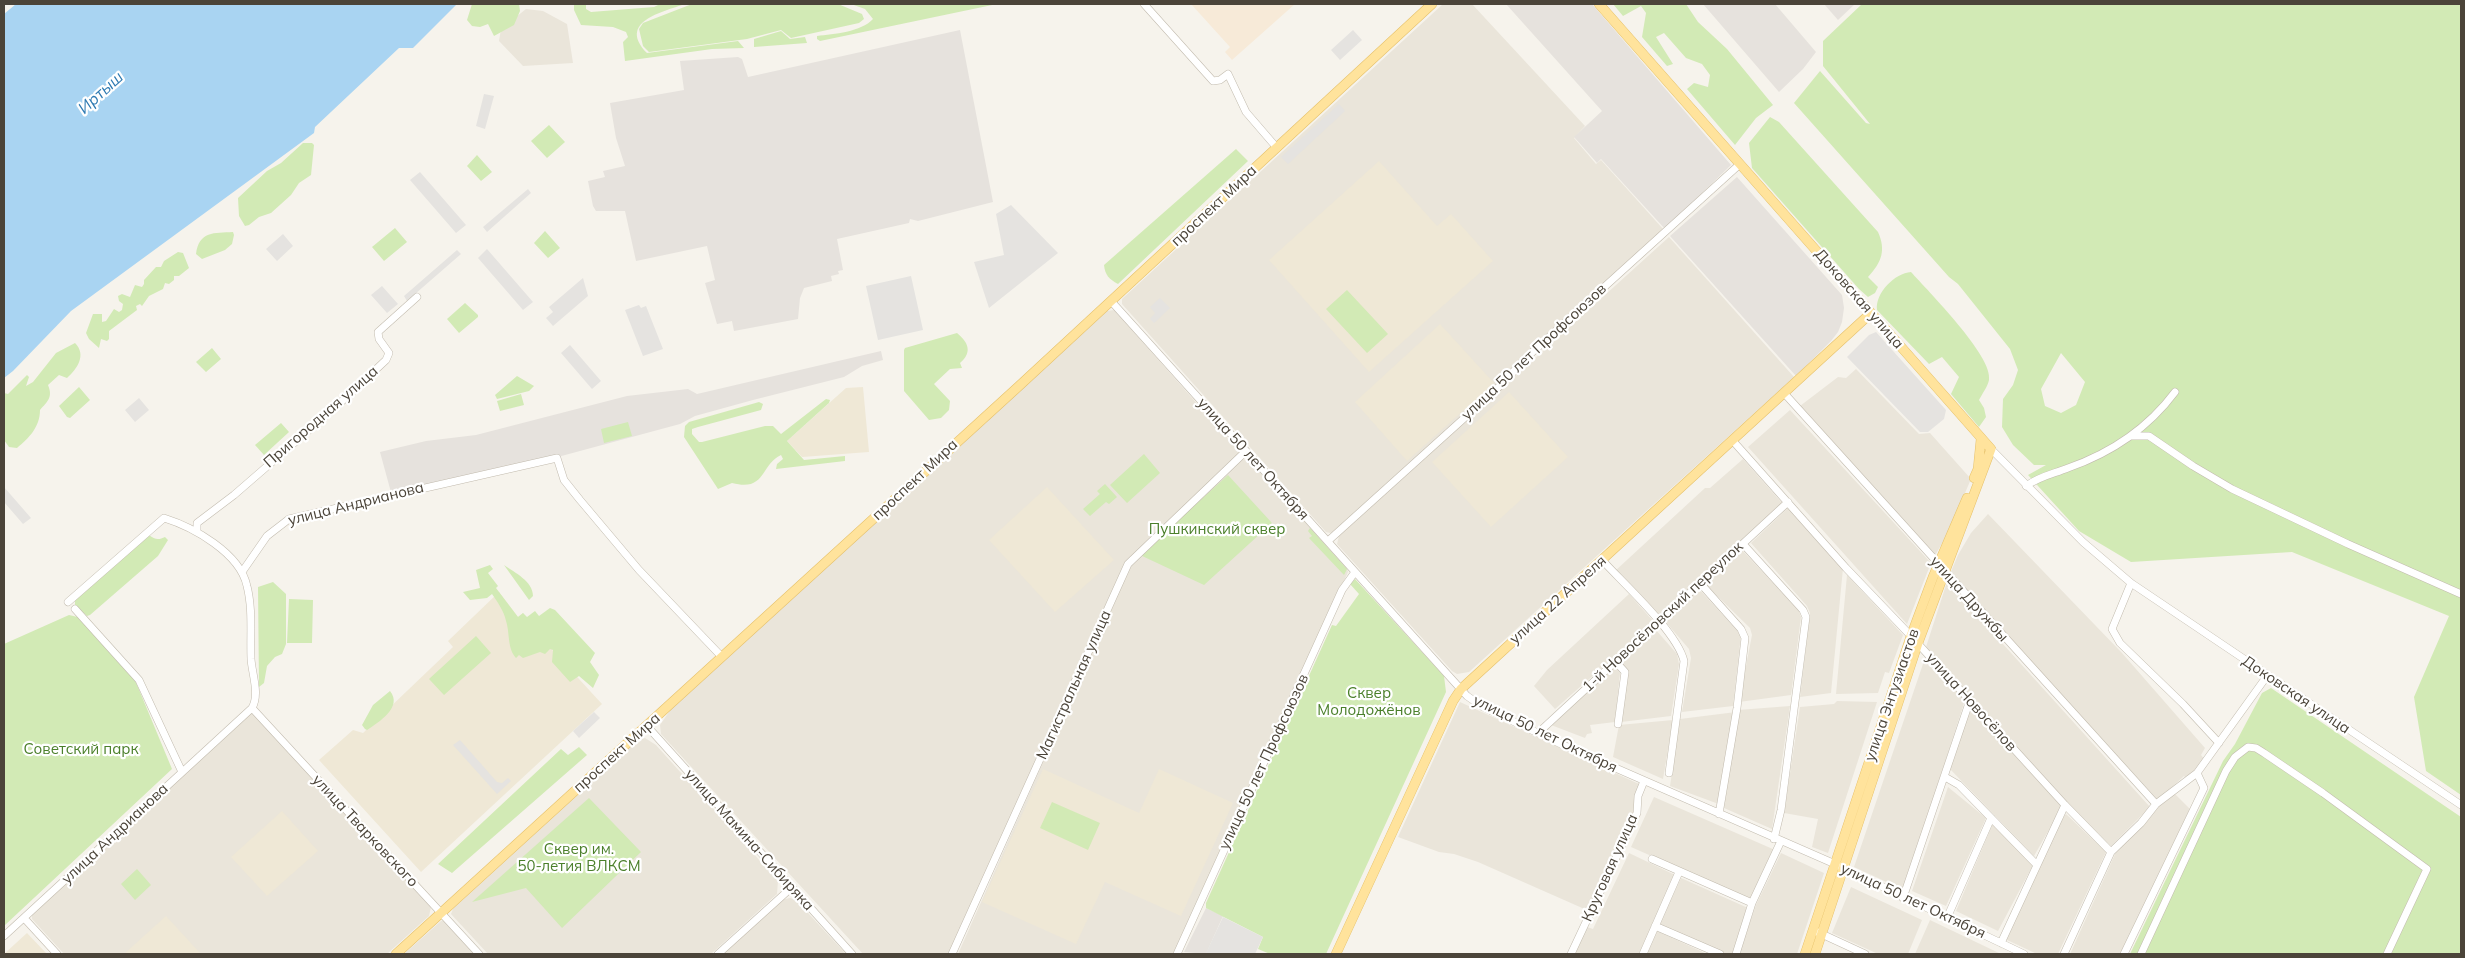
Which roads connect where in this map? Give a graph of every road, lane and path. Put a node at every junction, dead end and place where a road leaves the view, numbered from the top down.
1 (1144, 4) edge
2 (1432, 4) edge
3 (1599, 4) edge
4 (1277, 148) junction
5 (1740, 164) junction
6 (417, 297) dead end
7 (1111, 301) junction
8 (1871, 314) junction
9 (2175, 392) dead end
10 (1784, 393) junction
11 (2131, 436) junction
12 (1981, 439) junction
13 (1733, 440) junction
14 (1990, 449) junction
15 (1246, 452) junction
16 (2026, 486) junction
17 (1788, 502) junction
18 (197, 531) junction
19 (1328, 541) junction
20 (1743, 544) junction
21 (1602, 560) junction
22 (1942, 569) junction
23 (242, 572) junction
24 (1355, 572) junction
25 (1700, 583) junction
26 (2130, 583) junction
27 (2461, 594) edge
28 (68, 602) dead end
29 (75, 609) dead end
30 (1658, 622) junction
31 (1915, 640) junction
32 (722, 657) junction
33 (1615, 661) junction
34 (2267, 676) junction
35 (1461, 689) junction
36 (1970, 700) junction
37 (252, 708) junction
38 (1618, 724) dead end
39 (647, 726) junction
40 (1538, 733) junction
41 (2219, 743) junction
42 (182, 772) junction
43 (1669, 773) dead end
44 (2197, 773) junction
45 (1945, 777) junction
46 (1644, 781) junction
47 (2156, 804) junction
48 (2065, 805) junction
49 (2461, 805) edge
50 (1719, 814) junction
51 (1991, 818) junction
52 (1778, 840) junction
53 (2111, 852) junction
54 (1652, 859) dead end
55 (2036, 864) junction
56 (1839, 867) junction
57 (1679, 872) junction
58 (791, 888) junction
59 (1903, 898) junction
60 (1752, 903) junction
61 (441, 913) junction
62 (24, 918) junction
63 (1946, 918) junction
64 (1655, 926) junction
65 (1813, 930) junction
66 (1822, 934) junction
67 (4, 936) edge
68 (2001, 943) junction
69 (57, 954) edge
70 (396, 954) edge
71 (479, 954) edge
72 (718, 954) edge
73 (852, 954) edge
74 (952, 954) edge
75 (1177, 954) edge
76 (1336, 954) edge
77 (1571, 954) edge
78 (1643, 954) edge
79 (1720, 954) edge
80 (1736, 954) edge
81 (1805, 954) edge
82 (1816, 954) edge
83 (1865, 954) edge
84 (2024, 954) edge
85 (2064, 954) edge
86 (2124, 954) edge
87 (2141, 954) edge
88 (2387, 954) edge

1 - 4 street
2 - 4 main road, проспект Мира
3 - 5 main road, Доковская улица
4 - 7 main road, проспект Мира
5 - 8 main road, Доковская улица
5 - 19 street, улица 50 лет Профсоюзов
6 - 18 street, Пригородная улица
7 - 15 street, улица 50 лет Октября
7 - 32 main road, проспект Мира
8 - 10 main road, улица 22 Апреля
8 - 12 main road, Доковская улица
9 - 11 street
10 - 13 main road, улица 22 Апреля
10 - 22 street, улица Дружбы
11 - 16 street
11 - 27 street
12 - 14 main road, Доковская улица
12 - 22 main road, улица Энтузиастов
13 - 17 street, улица Новосёлов
13 - 21 main road, улица 22 Апреля
14 - 16 street, Доковская улица
14 - 22 main road, улица Энтузиастов
15 - 19 street, улица 50 лет Октября
15 - 74 street, Магистральная улица
16 - 26 street, Доковская улица
17 - 20 street, 1-й Новосёловский переулок
17 - 31 street, улица Новосёлов
18 - 23 street
18 - 28 street
19 - 24 street, улица 50 лет Октября
20 - 25 street, 1-й Новосёловский переулок
20 - 52 street
21 - 30 street
21 - 35 main road, улица 22 Апреля
22 - 31 main road, улица Энтузиастов
22 - 47 street, улица Дружбы
23 - 32 street, улица Андрианова
23 - 37 street
24 - 35 street, улица 50 лет Октября
24 - 75 street, улица 50 лет Профсоюзов
25 - 30 street, 1-й Новосёловский переулок
25 - 50 street
26 - 34 street, Доковская улица
26 - 41 street
29 - 42 street
30 - 33 street, 1-й Новосёловский переулок
30 - 43 street
31 - 36 street, улица Новосёлов
31 - 56 main road, улица Энтузиастов
32 - 39 main road, проспект Мира
33 - 38 street
33 - 40 street, 1-й Новосёловский переулок
34 - 41 street
34 - 49 street, Доковская улица
35 - 40 street, улица 50 лет Октября
35 - 76 main road, улица 22 Апреля
36 - 45 street
36 - 48 street, улица Новосёлов
37 - 42 street, улица Андрианова
37 - 61 street, улица Тварковского
39 - 58 street, улица Мамина-Сибиряка
39 - 61 main road, проспект Мира
40 - 46 street, улица 50 лет Октября
41 - 44 street
42 - 62 street, улица Андрианова
44 - 47 street
44 - 86 street
45 - 51 street
45 - 59 street
46 - 50 street, улица 50 лет Октября
46 - 77 street, Круговая улица
47 - 53 street
48 - 53 street, улица Новосёлов
48 - 55 street
50 - 52 street, улица 50 лет Октября
51 - 55 street
51 - 63 street
52 - 56 street, улица 50 лет Октября
52 - 60 street
53 - 85 street
54 - 57 street
55 - 68 street
56 - 59 street, улица 50 лет Октября
56 - 65 main road, улица Энтузиастов
56 - 66 main road, улица Энтузиастов
57 - 60 street
57 - 64 street
58 - 72 street
58 - 73 street, улица Мамина-Сибиряка
59 - 63 street, улица 50 лет Октября
60 - 80 street
61 - 70 main road, проспект Мира
61 - 71 street, улица Тварковского
62 - 67 street, улица Андрианова
62 - 69 street
63 - 68 street, улица 50 лет Октября
64 - 78 street
64 - 79 street
65 - 66 street
65 - 81 main road, улица Энтузиастов
66 - 82 main road, улица Энтузиастов
66 - 83 street
68 - 84 street, улица 50 лет Октября
87 - 88 street

